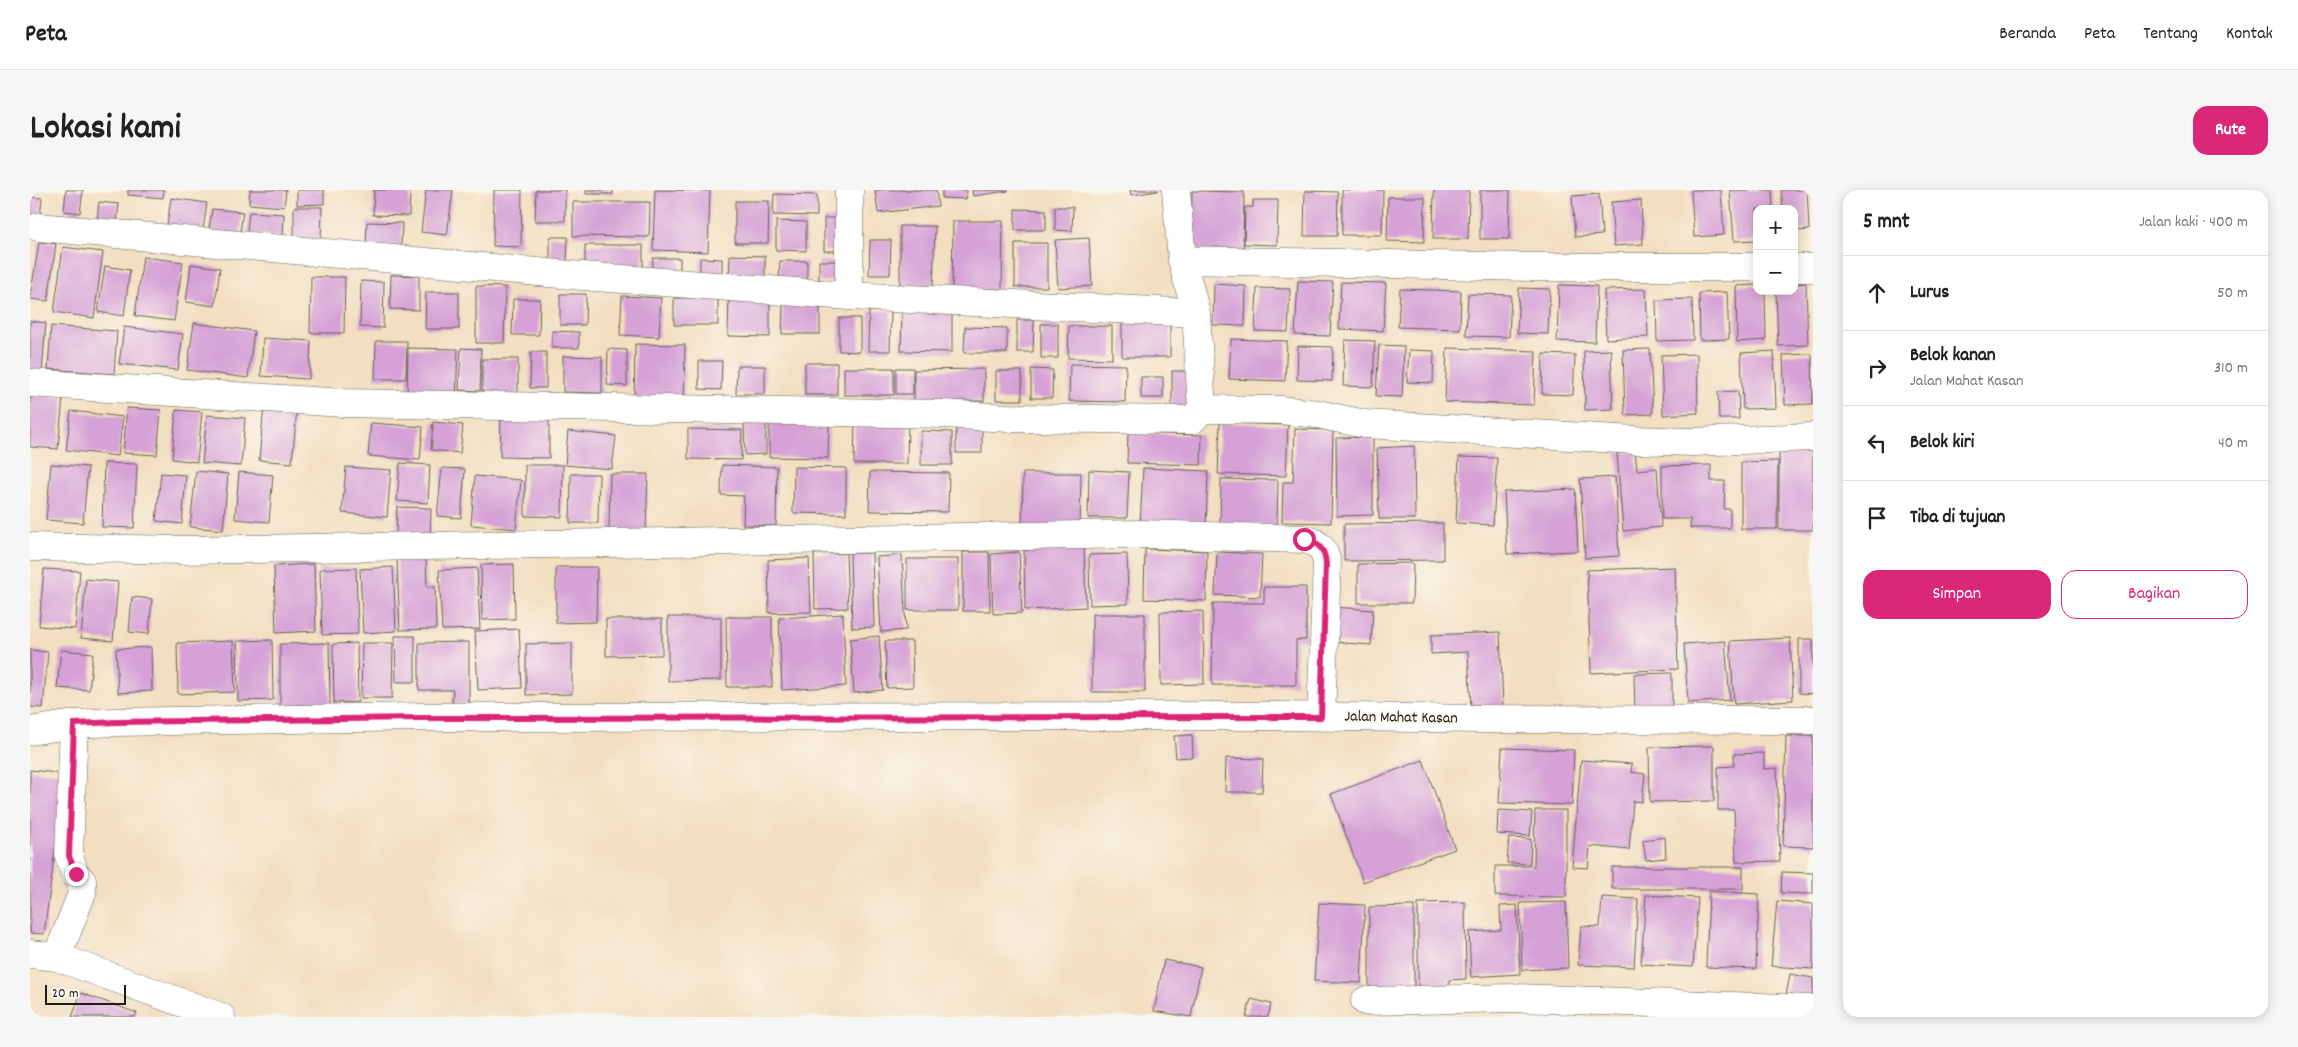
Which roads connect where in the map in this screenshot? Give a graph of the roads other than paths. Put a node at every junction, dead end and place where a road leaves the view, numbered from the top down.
1 (849, 190) edge
2 (1176, 190) edge
3 (38, 226) dead end
4 (1182, 260) junction
5 (1753, 268) edge
6 (1798, 268) edge
7 (1813, 268) edge
8 (849, 296) junction
9 (1196, 313) junction
10 (30, 383) edge
11 (1202, 409) junction
12 (1813, 437) edge
13 (30, 547) edge
14 (1321, 717) junction
15 (1813, 720) edge
16 (74, 724) junction
17 (30, 731) edge
18 (30, 954) edge
19 (57, 957) junction
20 (1365, 1001) dead end
21 (1813, 1009) edge
22 (222, 1017) edge

1 - 8 street
2 - 4 street
3 - 8 street
4 - 5 street
4 - 9 street
6 - 7 street
8 - 9 street
9 - 11 street
10 - 11 street
11 - 12 street
13 - 14 street
14 - 15 street, Jalan Mahat Kasan
14 - 16 street, Jalan Mahat Kasan
16 - 17 street, Jalan Mahat Kasan
16 - 19 street
18 - 19 street
19 - 22 street
20 - 21 street

